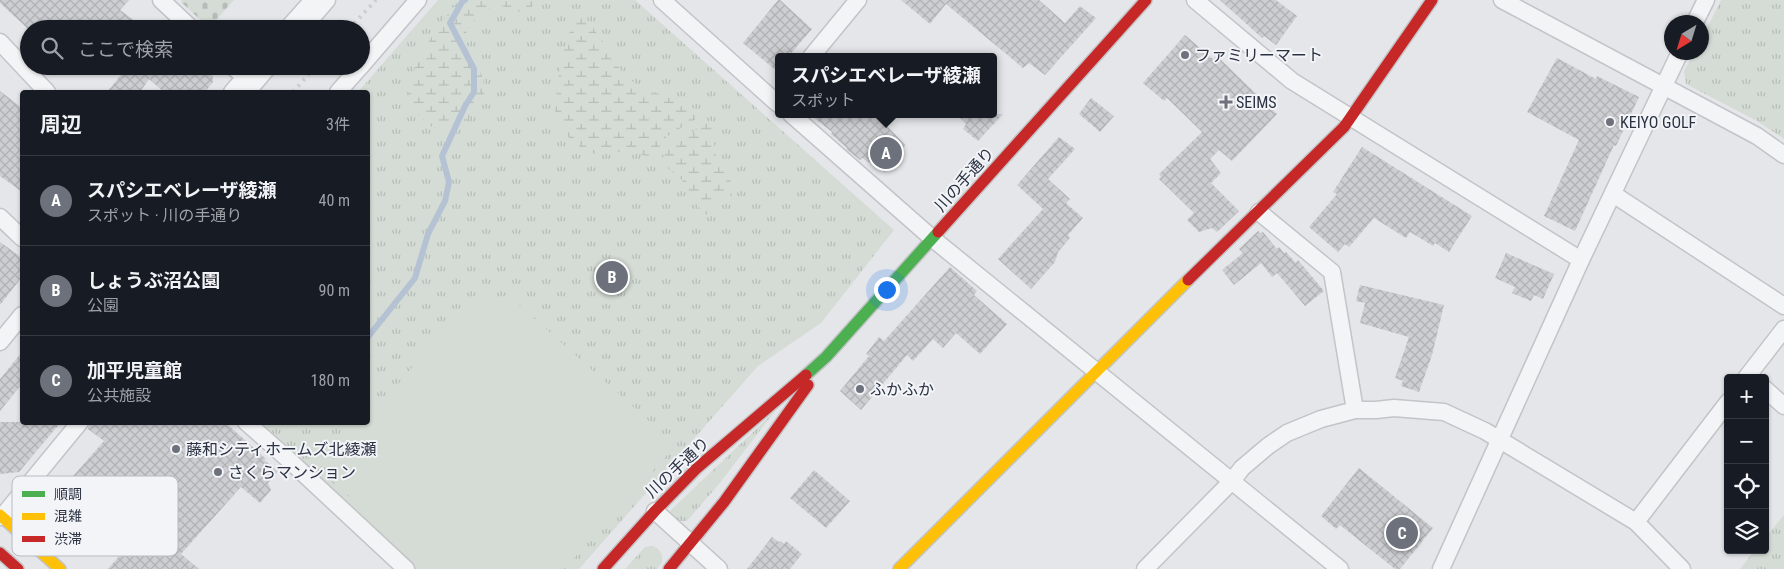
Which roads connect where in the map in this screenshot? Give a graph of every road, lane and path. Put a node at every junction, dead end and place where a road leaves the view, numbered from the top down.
1 (161, 0) edge
2 (313, 0) edge
3 (327, 0) edge
4 (662, 0) edge
5 (858, 0) edge
6 (1146, 0) edge
7 (1195, 0) edge
8 (1432, 0) edge
9 (1502, 0) edge
10 (1706, 0) edge
11 (413, 2) edge
12 (1698, 15) edge
13 (182, 20) edge
14 (296, 20) edge
15 (310, 20) edge
16 (0, 42) edge
17 (814, 53) edge
18 (370, 55) edge
19 (1676, 60) edge
20 (20, 63) edge
21 (31, 75) edge
22 (353, 75) edge
23 (249, 79) edge
24 (1662, 87) junction
25 (45, 90) edge
26 (235, 90) edge
27 (340, 90) edge
28 (775, 98) edge
29 (1350, 117) junction
30 (796, 118) edge
31 (1784, 155) edge
32 (1613, 194) junction
33 (1259, 212) junction
34 (0, 217) edge
35 (20, 236) edge
36 (933, 239) junction
37 (1581, 260) junction
38 (1784, 306) edge
39 (20, 317) edge
40 (1784, 329) edge
41 (0, 342) edge
42 (826, 357) junction
43 (1096, 371) junction
44 (1751, 374) edge
45 (1769, 393) edge
46 (1784, 406) edge
47 (1724, 407) edge
48 (1355, 410) junction
49 (77, 425) edge
50 (249, 425) edge
51 (1499, 440) junction
52 (35, 476) edge
53 (1232, 481) junction
54 (12, 503) edge
55 (655, 511) junction
56 (1, 516) edge
57 (1636, 522) junction
58 (12, 526) edge
59 (692, 544) junction
60 (0, 553) edge
61 (46, 556) edge
62 (18, 569) edge
63 (60, 569) edge
64 (406, 569) edge
65 (603, 569) edge
66 (669, 569) edge
67 (720, 569) edge
68 (898, 569) edge
69 (1145, 569) edge
70 (1340, 569) edge
71 (1441, 569) edge
72 (1682, 569) edge

1 - 13 street
2 - 14 street
3 - 15 street
4 - 28 street
5 - 17 street
6 - 36 main road, 川の手通り
7 - 29 street
8 - 29 main road
9 - 24 street
10 - 12 street
11 - 18 street
16 - 20 street
19 - 24 street
21 - 25 street
22 - 27 street
23 - 26 street
24 - 31 street
24 - 32 street
29 - 33 main road
29 - 37 street
30 - 36 street
32 - 37 street
32 - 38 street
33 - 43 main road
33 - 48 street
34 - 35 street
36 - 42 main road, 川の手通り
36 - 43 street
37 - 51 street
39 - 41 street
40 - 44 street
42 - 55 main road, 川の手通り
42 - 59 main road, 川の手通り
43 - 53 street
43 - 68 main road
45 - 46 street
47 - 57 street
48 - 51 street
48 - 53 street
49 - 52 street
50 - 64 street
51 - 57 street
51 - 71 street
53 - 69 street
53 - 70 street
54 - 56 street
55 - 59 street
55 - 65 main road, 川の手通り
56 - 58 main road
57 - 72 street
59 - 66 main road, 川の手通り
59 - 67 street
60 - 62 main road
61 - 63 main road

